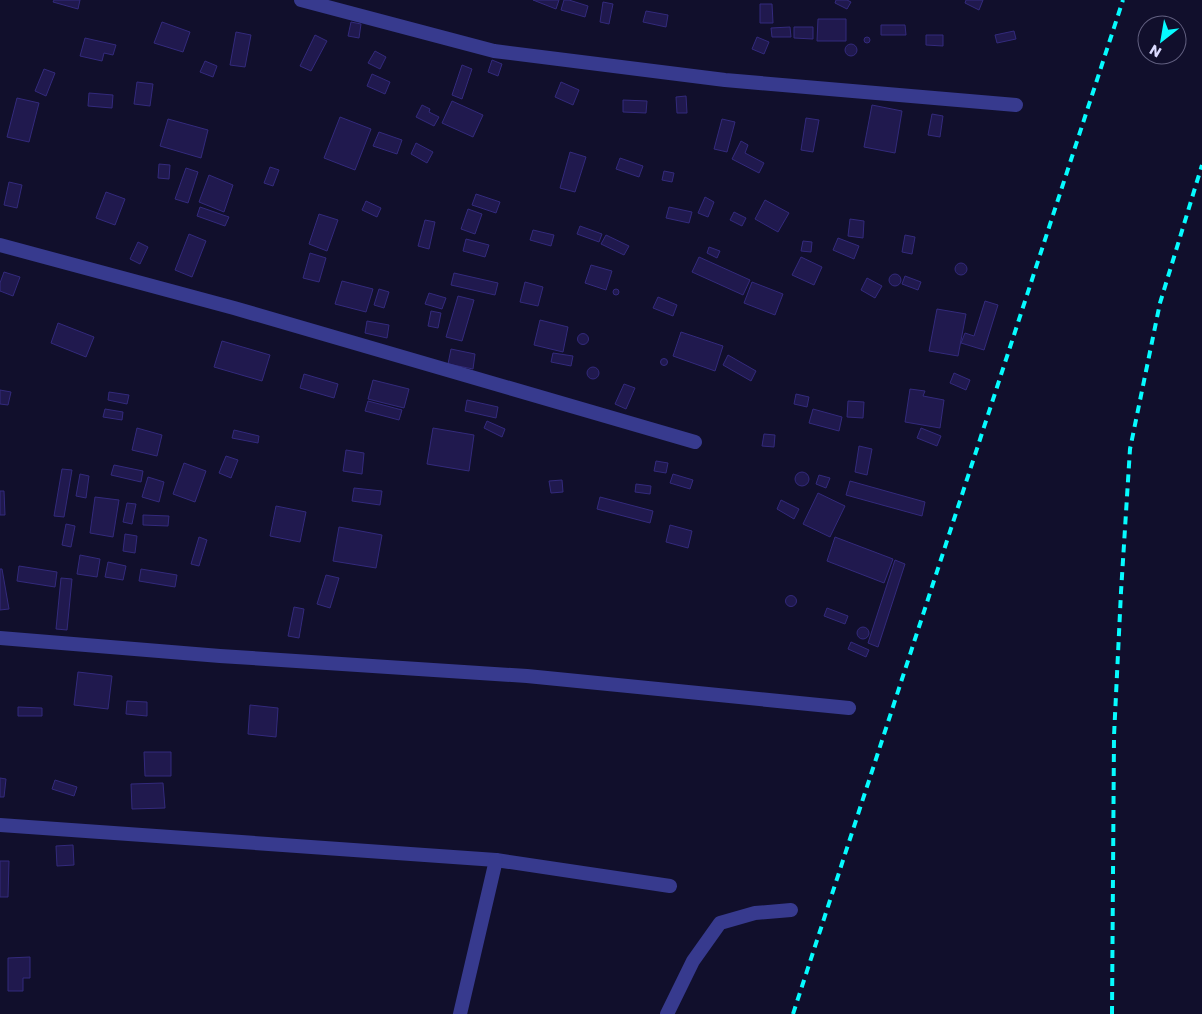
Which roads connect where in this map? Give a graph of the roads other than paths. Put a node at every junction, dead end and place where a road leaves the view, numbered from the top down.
1 (301, 0) edge
2 (1016, 105) dead end
3 (0, 245) edge
4 (695, 442) dead end
5 (0, 638) edge
6 (849, 708) dead end
7 (0, 825) edge
8 (496, 860) junction
9 (670, 886) dead end
10 (791, 910) dead end
11 (460, 1014) edge
12 (667, 1014) edge

1 - 2 street
3 - 4 street
5 - 6 street
7 - 8 street
8 - 9 street
8 - 11 street
10 - 12 street

